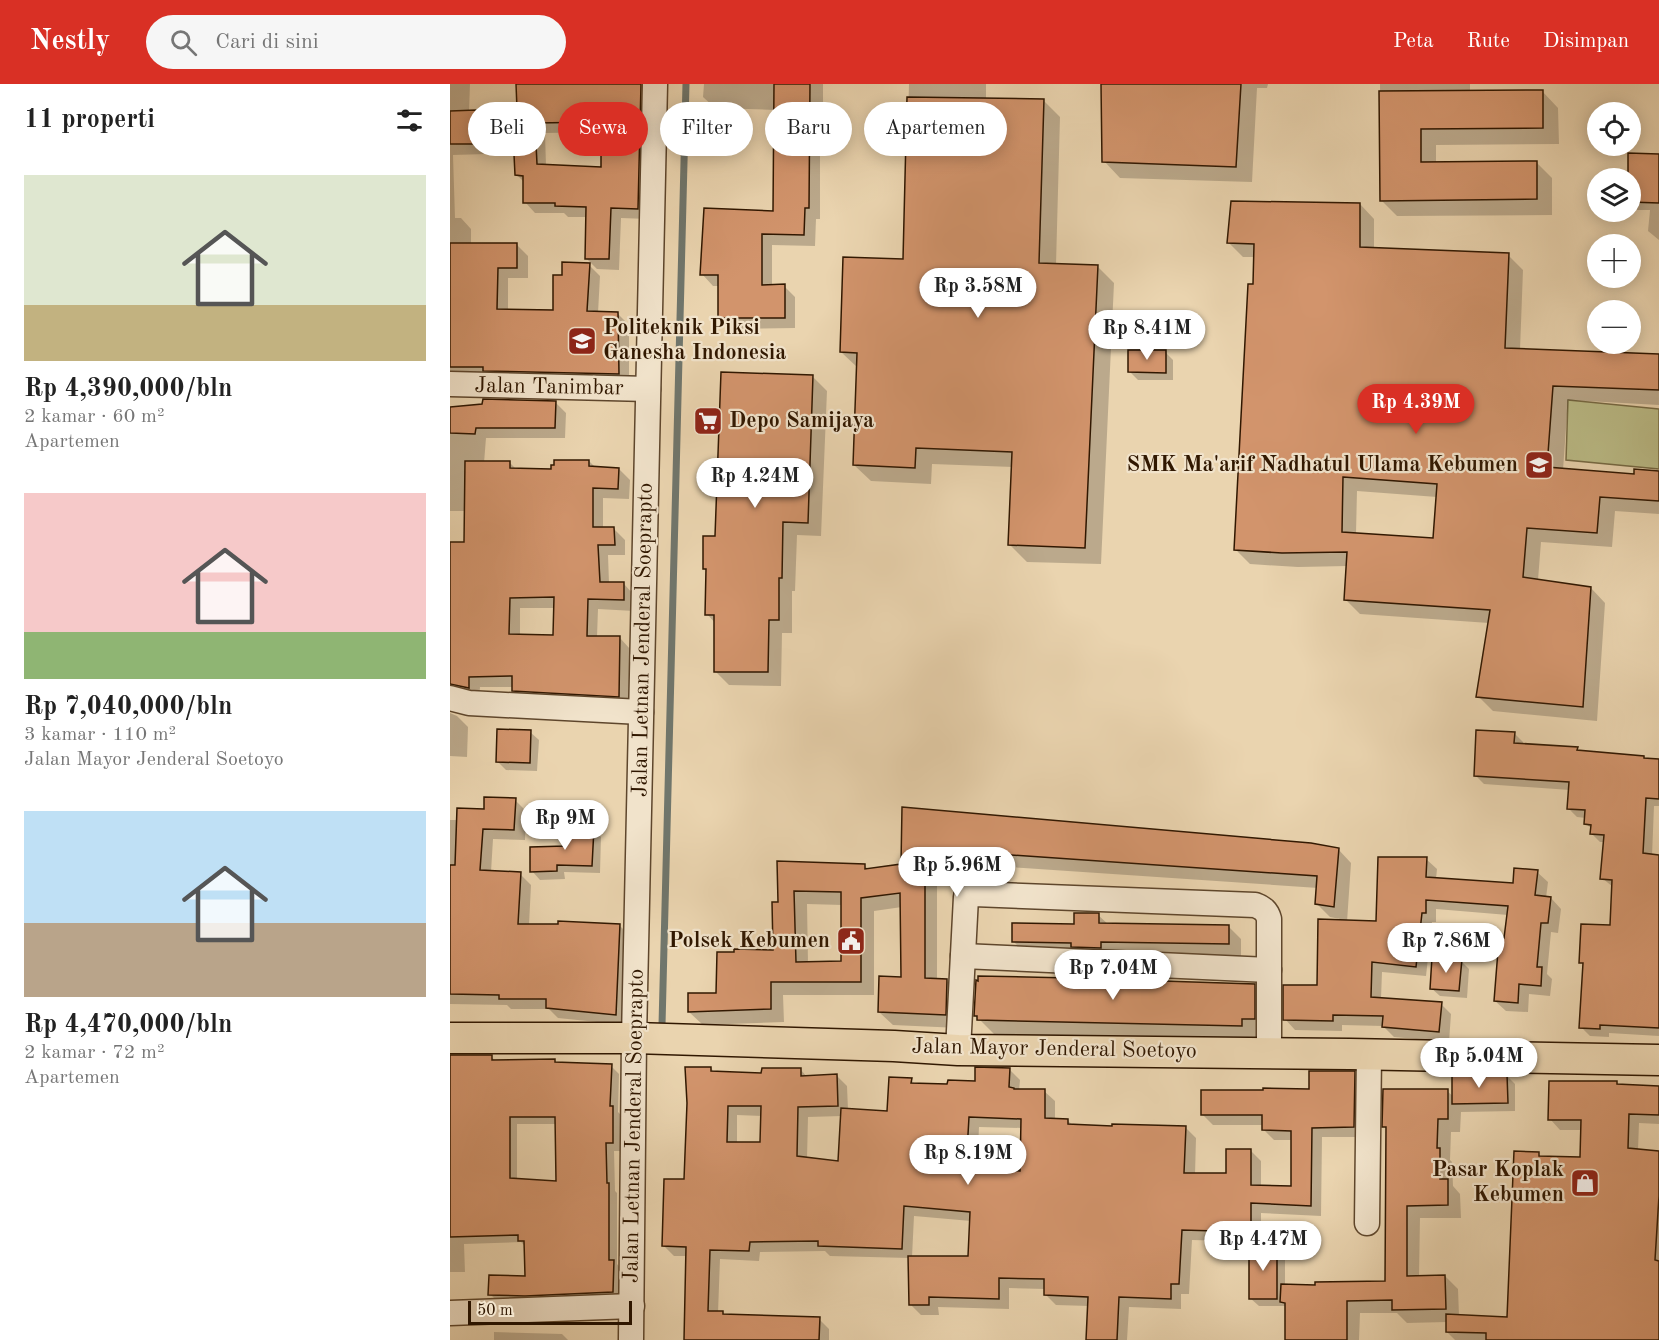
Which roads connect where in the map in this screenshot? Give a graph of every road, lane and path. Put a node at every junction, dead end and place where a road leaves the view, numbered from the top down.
1 (655, 84) edge
2 (450, 384) edge
3 (648, 389) junction
4 (450, 698) edge
5 (641, 712) junction
6 (963, 956) junction
7 (1269, 970) junction
8 (450, 1038) edge
9 (634, 1038) junction
10 (958, 1050) junction
11 (1269, 1053) junction
12 (1369, 1054) junction
13 (1659, 1060) edge
14 (1367, 1224) dead end
15 (632, 1306) junction
16 (450, 1313) edge
17 (631, 1340) edge

1 - 3 street, Jalan Letnan Jenderal Soeprapto
2 - 3 street, Jalan Tanimbar
3 - 5 street, Jalan Letnan Jenderal Soeprapto
4 - 5 street
5 - 9 street, Jalan Letnan Jenderal Soeprapto
6 - 7 street
6 - 7 street
6 - 10 street
7 - 11 street
8 - 9 main road, Jalan Mayor Jenderal Soetoyo
9 - 10 main road, Jalan Mayor Jenderal Soetoyo
9 - 15 street, Jalan Letnan Jenderal Soeprapto
10 - 11 main road, Jalan Mayor Jenderal Soetoyo
11 - 12 main road, Jalan Mayor Jenderal Soetoyo
12 - 13 main road, Jalan Mayor Jenderal Soetoyo
12 - 14 street
15 - 16 street
15 - 17 street, Jalan Letnan Jenderal Soeprapto

